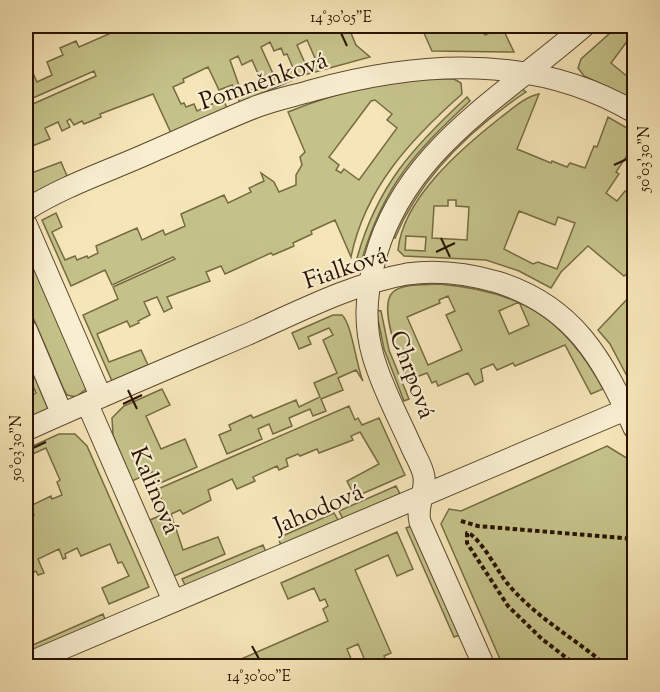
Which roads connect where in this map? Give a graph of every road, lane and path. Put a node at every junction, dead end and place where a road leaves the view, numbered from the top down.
1 (584, 26) edge
2 (527, 72) junction
3 (634, 112) edge
4 (26, 210) edge
5 (26, 224) edge
6 (369, 285) junction
7 (26, 329) edge
8 (94, 400) junction
9 (63, 414) junction
10 (632, 415) edge
11 (26, 430) edge
12 (422, 495) junction
13 (461, 521) dead end
14 (634, 539) edge
15 (173, 600) junction
16 (26, 664) edge
17 (484, 666) edge
18 (577, 666) edge
19 (608, 666) edge

1 - 2 street, Chrpová
2 - 3 street, Pomněnková
2 - 4 street, Pomněnková
2 - 6 street, Chrpová
5 - 8 street, Kalinová
6 - 8 street, Fialková
6 - 10 street, Fialková
6 - 12 street, Chrpová
7 - 9 street
8 - 9 street, Fialková
8 - 15 street, Kalinová
9 - 11 street, Fialková
10 - 12 street, Jahodová
12 - 15 street, Jahodová
12 - 17 street, Chrpová
13 - 14 path
15 - 16 street, Jahodová
18 - 19 path

